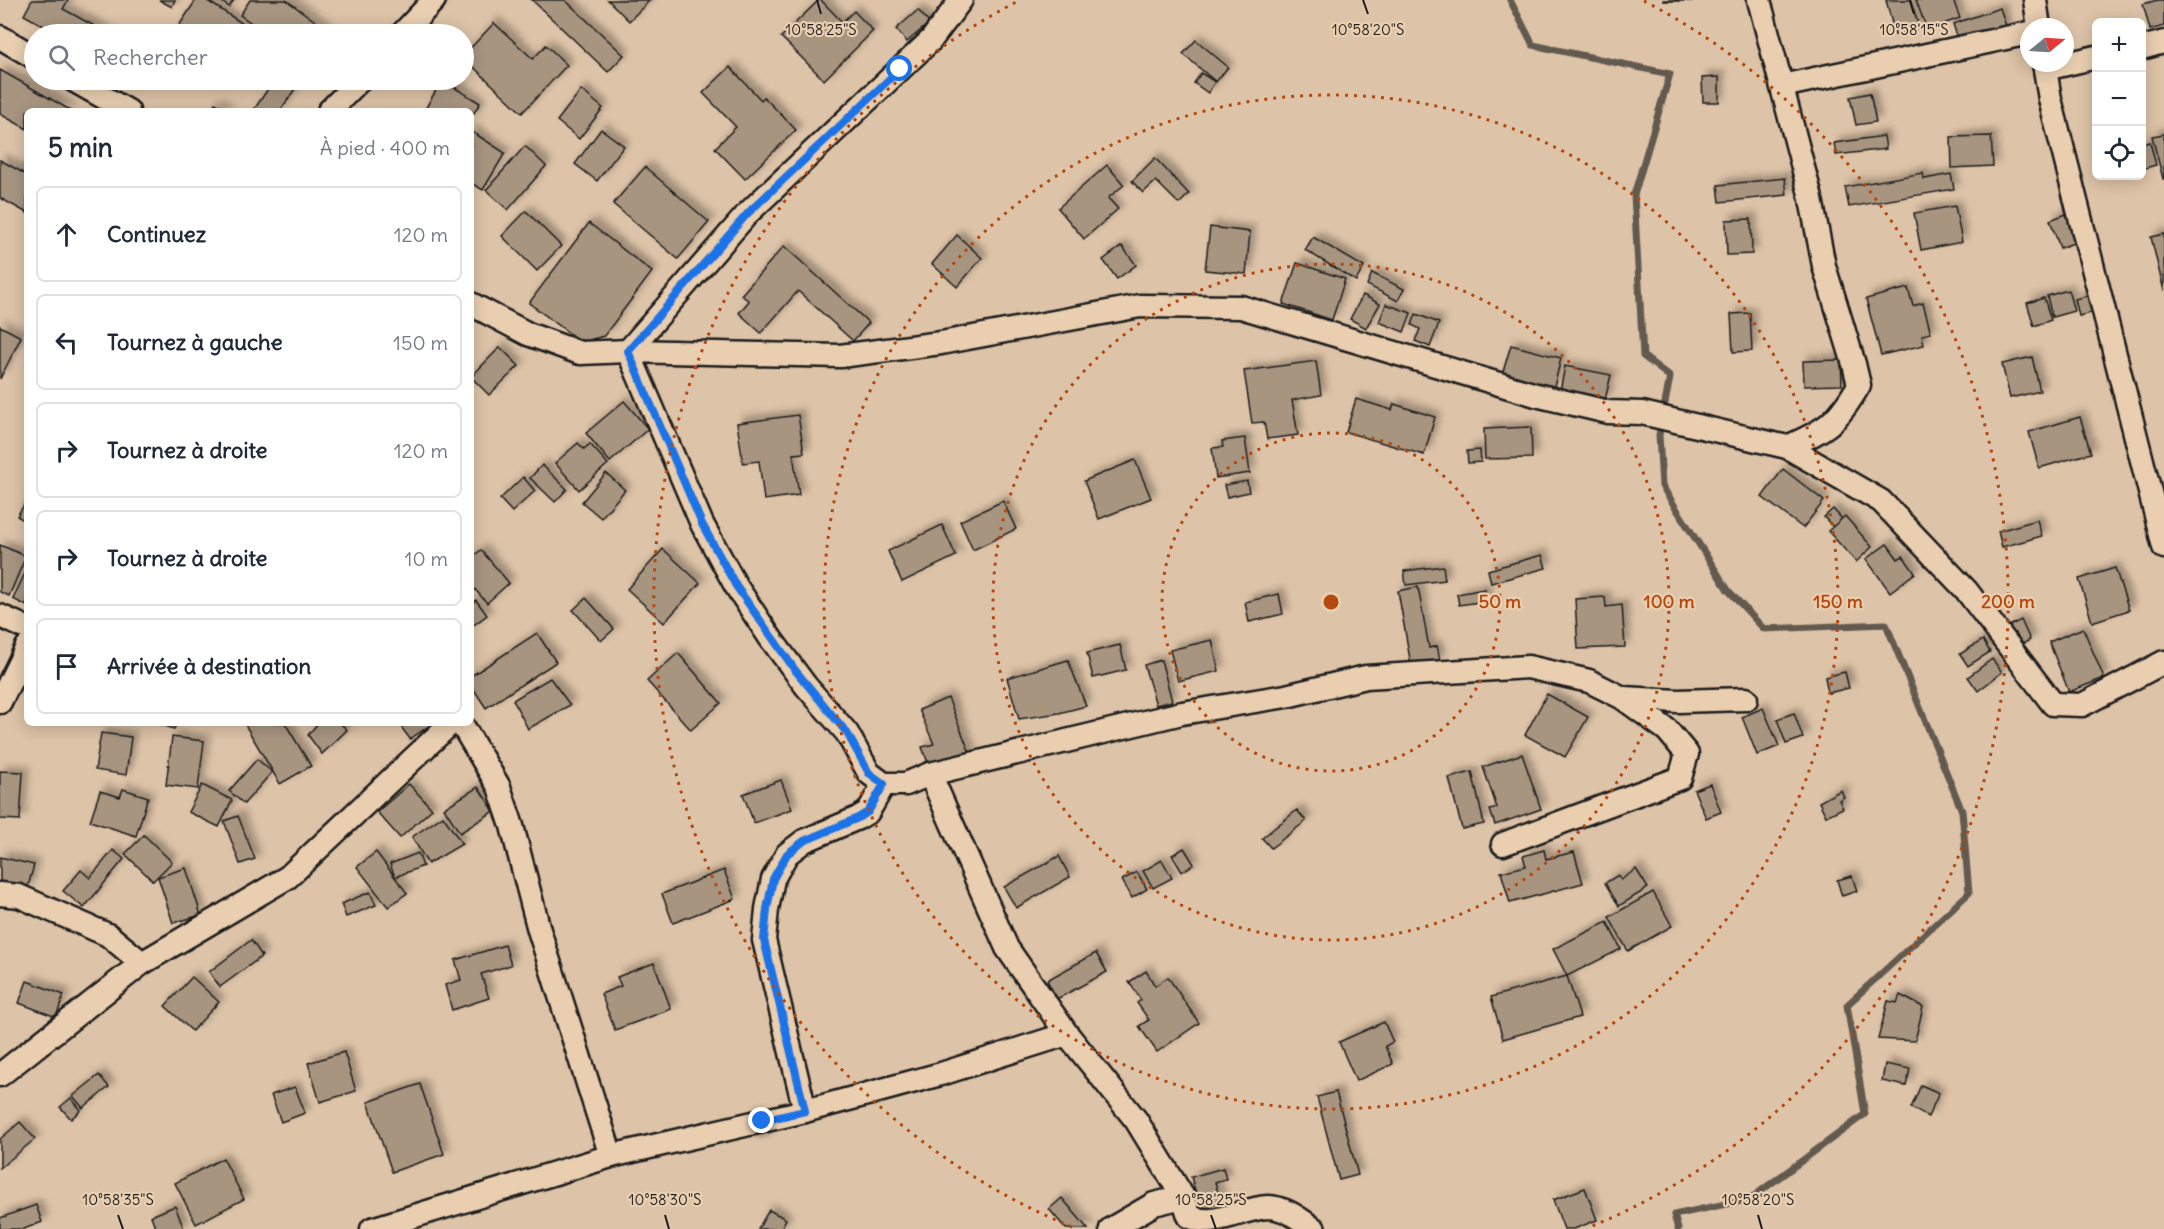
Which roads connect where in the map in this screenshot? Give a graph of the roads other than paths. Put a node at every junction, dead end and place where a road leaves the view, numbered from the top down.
1 (434, 0) edge
2 (1759, 0) edge
3 (2034, 0) edge
4 (960, 1) edge
5 (2037, 18) edge
6 (411, 24) edge
7 (2020, 35) edge
8 (0, 37) edge
9 (2164, 42) edge
10 (2146, 47) edge
11 (24, 51) edge
12 (2092, 58) edge
13 (2074, 61) edge
14 (2046, 72) edge
15 (1782, 86) junction
16 (91, 90) edge
17 (350, 90) edge
18 (123, 108) edge
19 (332, 108) edge
20 (474, 306) edge
21 (628, 351) junction
22 (1787, 447) junction
23 (2164, 547) edge
24 (0, 616) edge
25 (24, 627) edge
26 (24, 653) edge
27 (2164, 662) edge
28 (1623, 698) junction
29 (1746, 699) dead end
30 (0, 702) edge
31 (449, 726) edge
32 (462, 726) edge
33 (930, 774) junction
34 (884, 784) junction
35 (1503, 844) dead end
36 (0, 894) edge
37 (142, 963) junction
38 (1067, 1034) junction
39 (0, 1075) edge
40 (805, 1111) junction
41 (611, 1156) junction
42 (1183, 1197) junction
43 (372, 1229) edge
44 (1112, 1229) edge
45 (1314, 1229) edge

1 - 6 street
2 - 15 street
3 - 5 street
4 - 21 street
7 - 15 street
8 - 11 street
9 - 10 street
12 - 13 street
14 - 23 street
15 - 22 street
16 - 18 street
17 - 19 street
20 - 21 street
21 - 22 street
21 - 34 street
22 - 27 street
24 - 25 street
26 - 30 street
28 - 29 street
28 - 33 street
28 - 35 street
31 - 37 street
32 - 41 street
33 - 34 street
33 - 38 street
34 - 40 street
36 - 37 street
37 - 39 street
38 - 40 street
38 - 42 street
40 - 41 street
41 - 43 street
42 - 44 street
42 - 45 street

